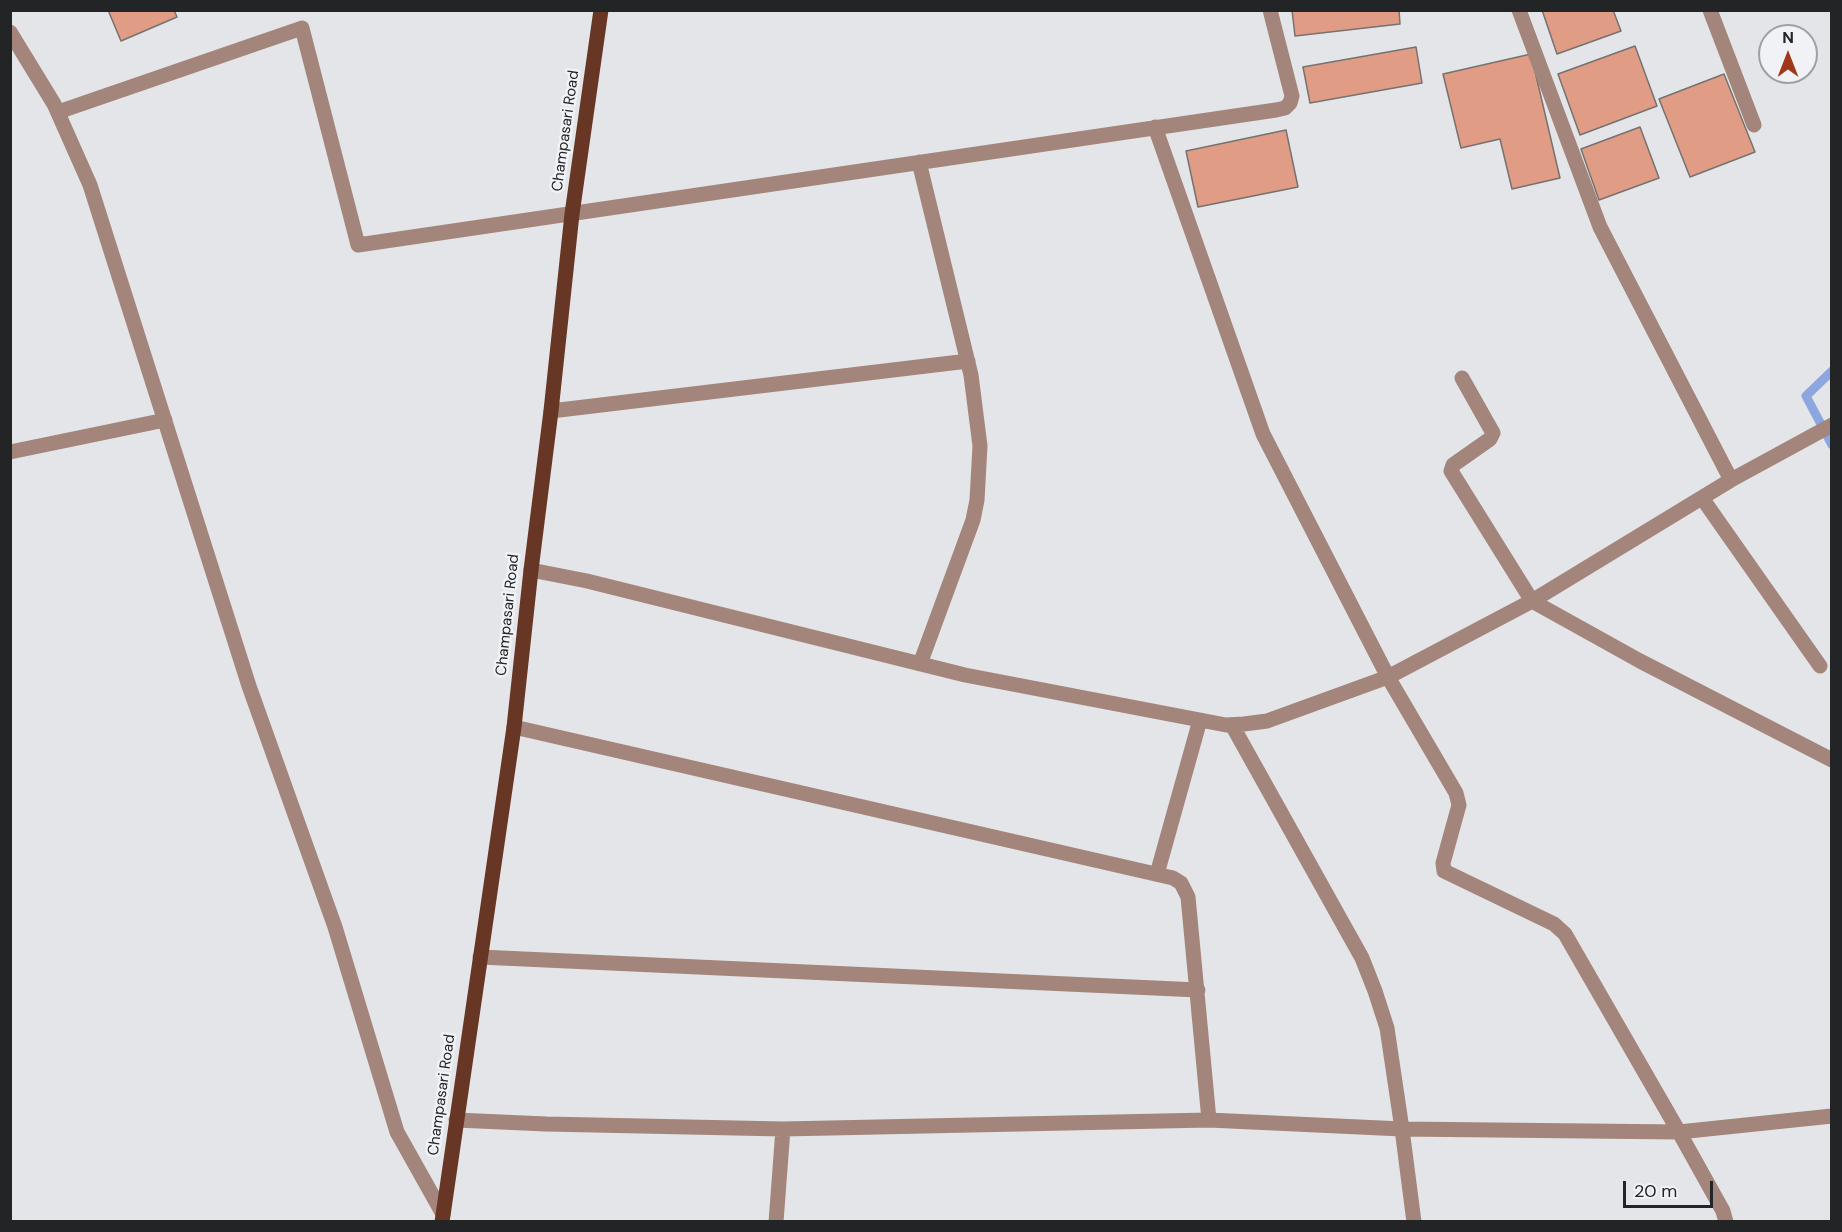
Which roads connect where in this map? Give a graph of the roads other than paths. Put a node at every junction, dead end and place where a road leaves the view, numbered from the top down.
1 (601, 10) edge
2 (1270, 10) edge
3 (1519, 10) edge
4 (1710, 10) edge
5 (10, 32) edge
6 (58, 112) junction
7 (1754, 125) dead end
8 (1155, 127) junction
9 (919, 162) junction
10 (572, 214) junction
11 (968, 362) junction
12 (1462, 378) dead end
13 (551, 411) junction
14 (165, 420) junction
15 (1832, 425) edge
16 (10, 452) edge
17 (1731, 480) junction
18 (1702, 498) junction
19 (531, 570) junction
20 (1532, 601) junction
21 (920, 664) junction
22 (1820, 666) dead end
23 (1388, 677) junction
24 (1200, 720) junction
25 (1232, 725) junction
26 (514, 727) junction
27 (1832, 760) edge
28 (1157, 874) junction
29 (480, 957) junction
30 (1198, 990) junction
31 (1832, 1116) edge
32 (456, 1120) junction
33 (1209, 1120) junction
34 (783, 1129) junction
35 (1402, 1129) junction
36 (1679, 1132) junction
37 (443, 1218) edge
38 (776, 1221) edge
39 (1414, 1221) edge
40 (1726, 1221) edge

1 - 10 main road, Champasari Road
2 - 8 street
3 - 17 street
4 - 7 street
5 - 6 street
6 - 10 street
6 - 14 street
8 - 9 street
8 - 23 street
9 - 10 street
9 - 11 street
10 - 13 main road, Champasari Road
11 - 13 street
11 - 21 street
12 - 20 street
13 - 19 main road, Champasari Road
14 - 16 street
14 - 37 street
15 - 17 street
17 - 18 street
18 - 20 street
18 - 22 street
19 - 21 street
19 - 26 main road, Champasari Road
20 - 23 street
20 - 27 street
21 - 24 street
23 - 25 street
23 - 36 street
24 - 25 street
24 - 28 street
25 - 35 street
26 - 28 street
26 - 29 main road, Champasari Road
28 - 30 street
29 - 30 street
29 - 32 main road, Champasari Road
30 - 33 street
31 - 36 street
32 - 34 street
32 - 37 main road, Champasari Road
33 - 34 street
33 - 35 street
34 - 38 street
35 - 36 street
35 - 39 street
36 - 40 street

